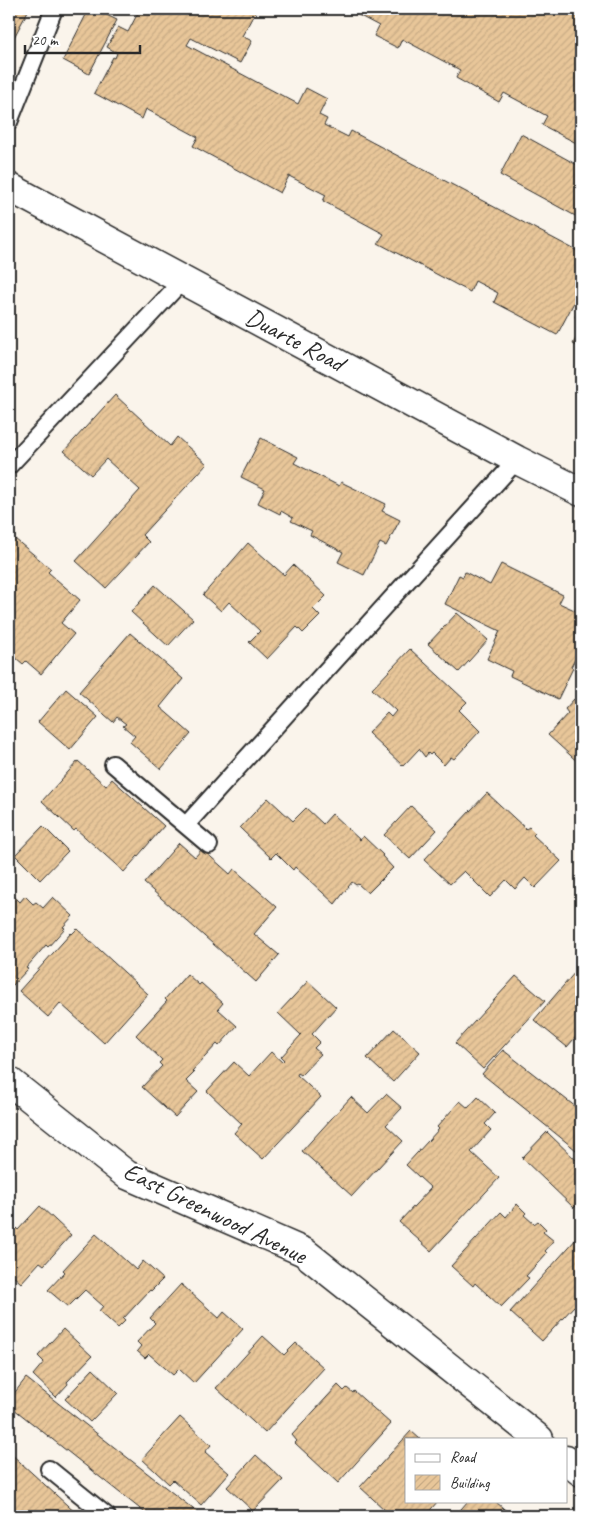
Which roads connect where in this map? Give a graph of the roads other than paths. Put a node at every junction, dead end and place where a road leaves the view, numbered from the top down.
1 (54, 9) edge
2 (9, 122) edge
3 (9, 187) edge
4 (183, 280) junction
5 (517, 460) junction
6 (9, 466) edge
7 (581, 492) edge
8 (113, 764) dead end
9 (186, 825) junction
10 (209, 845) dead end
11 (9, 1081) edge
12 (538, 1438) edge
13 (568, 1462) edge
14 (49, 1468) dead end
15 (581, 1472) edge
16 (107, 1516) edge

1 - 2 lane
3 - 4 street, Duarte Road
4 - 5 street, Duarte Road
4 - 6 lane
5 - 7 street, Duarte Road
5 - 9 lane
8 - 9 lane
9 - 10 lane
11 - 12 street, East Greenwood Avenue
13 - 15 street
14 - 16 lane

